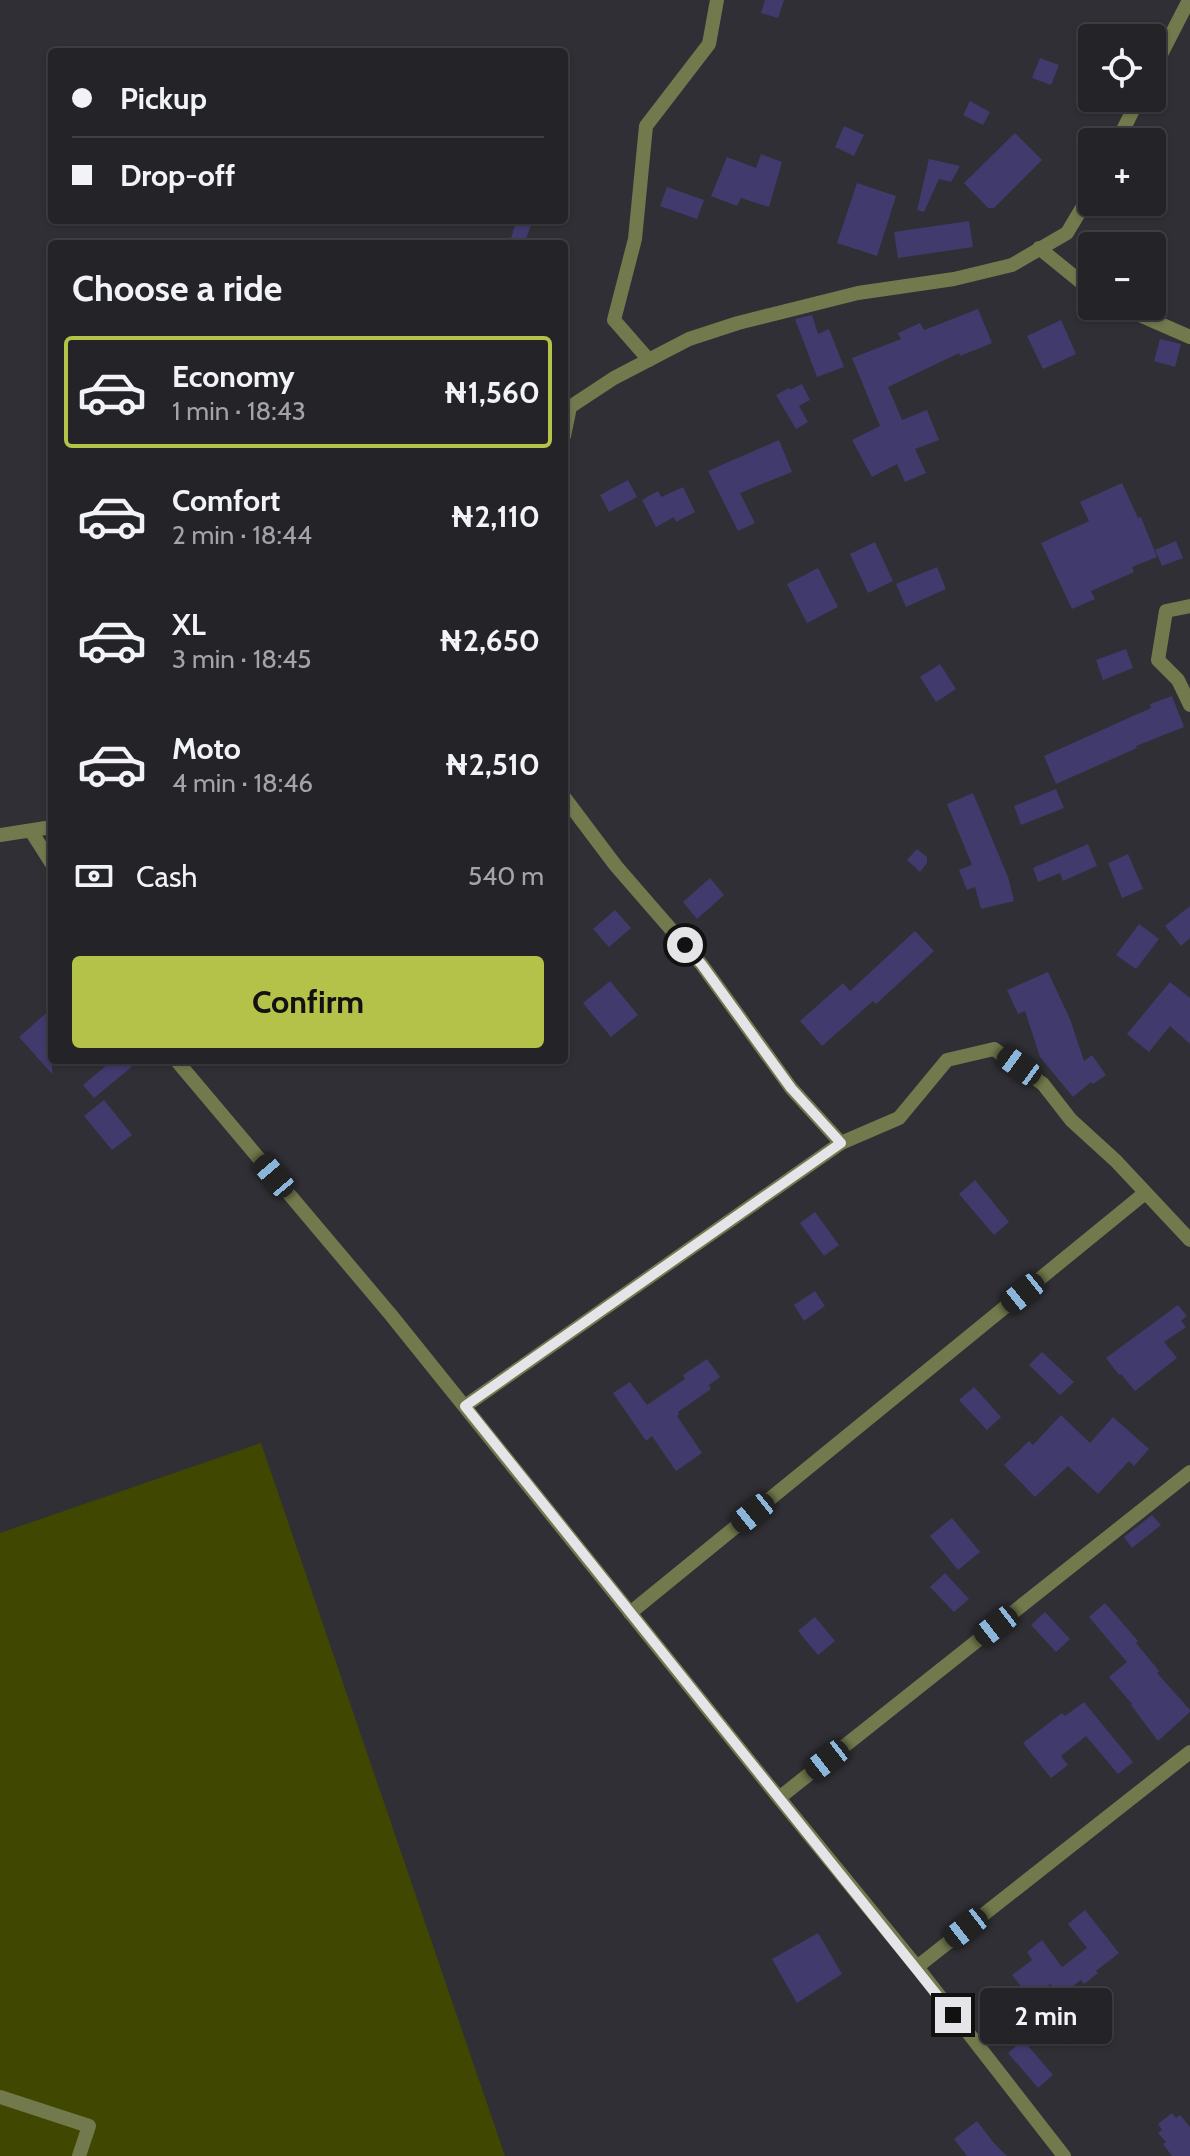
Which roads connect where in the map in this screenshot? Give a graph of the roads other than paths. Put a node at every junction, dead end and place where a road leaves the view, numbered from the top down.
1 (717, 0) edge
2 (1189, 0) edge
3 (1166, 45) edge
4 (1078, 215) edge
5 (1039, 248) junction
6 (1078, 280) edge
7 (1151, 320) edge
8 (1190, 337) edge
9 (649, 360) junction
10 (568, 417) edge
11 (1190, 606) edge
12 (1190, 705) edge
13 (568, 802) edge
14 (48, 828) edge
15 (31, 831) junction
16 (0, 835) edge
17 (48, 858) edge
18 (179, 1064) edge
19 (841, 1143) junction
20 (1145, 1193) junction
21 (1190, 1240) edge
22 (465, 1406) junction
23 (1190, 1472) edge
24 (630, 1613) junction
25 (1190, 1752) edge
26 (779, 1798) junction
27 (917, 1967) junction
28 (0, 2097) edge
29 (79, 2156) edge
30 (1064, 2156) edge

1 - 9 street
2 - 3 street
4 - 5 street
5 - 6 street
5 - 9 street
7 - 8 street
9 - 10 street
11 - 12 street
13 - 19 street
14 - 15 street
15 - 16 street
15 - 17 street
18 - 22 street
19 - 20 street
19 - 22 street
20 - 21 street
20 - 24 street
22 - 24 street
23 - 26 street
24 - 26 street
25 - 27 street
26 - 27 street
27 - 30 street
28 - 29 street

